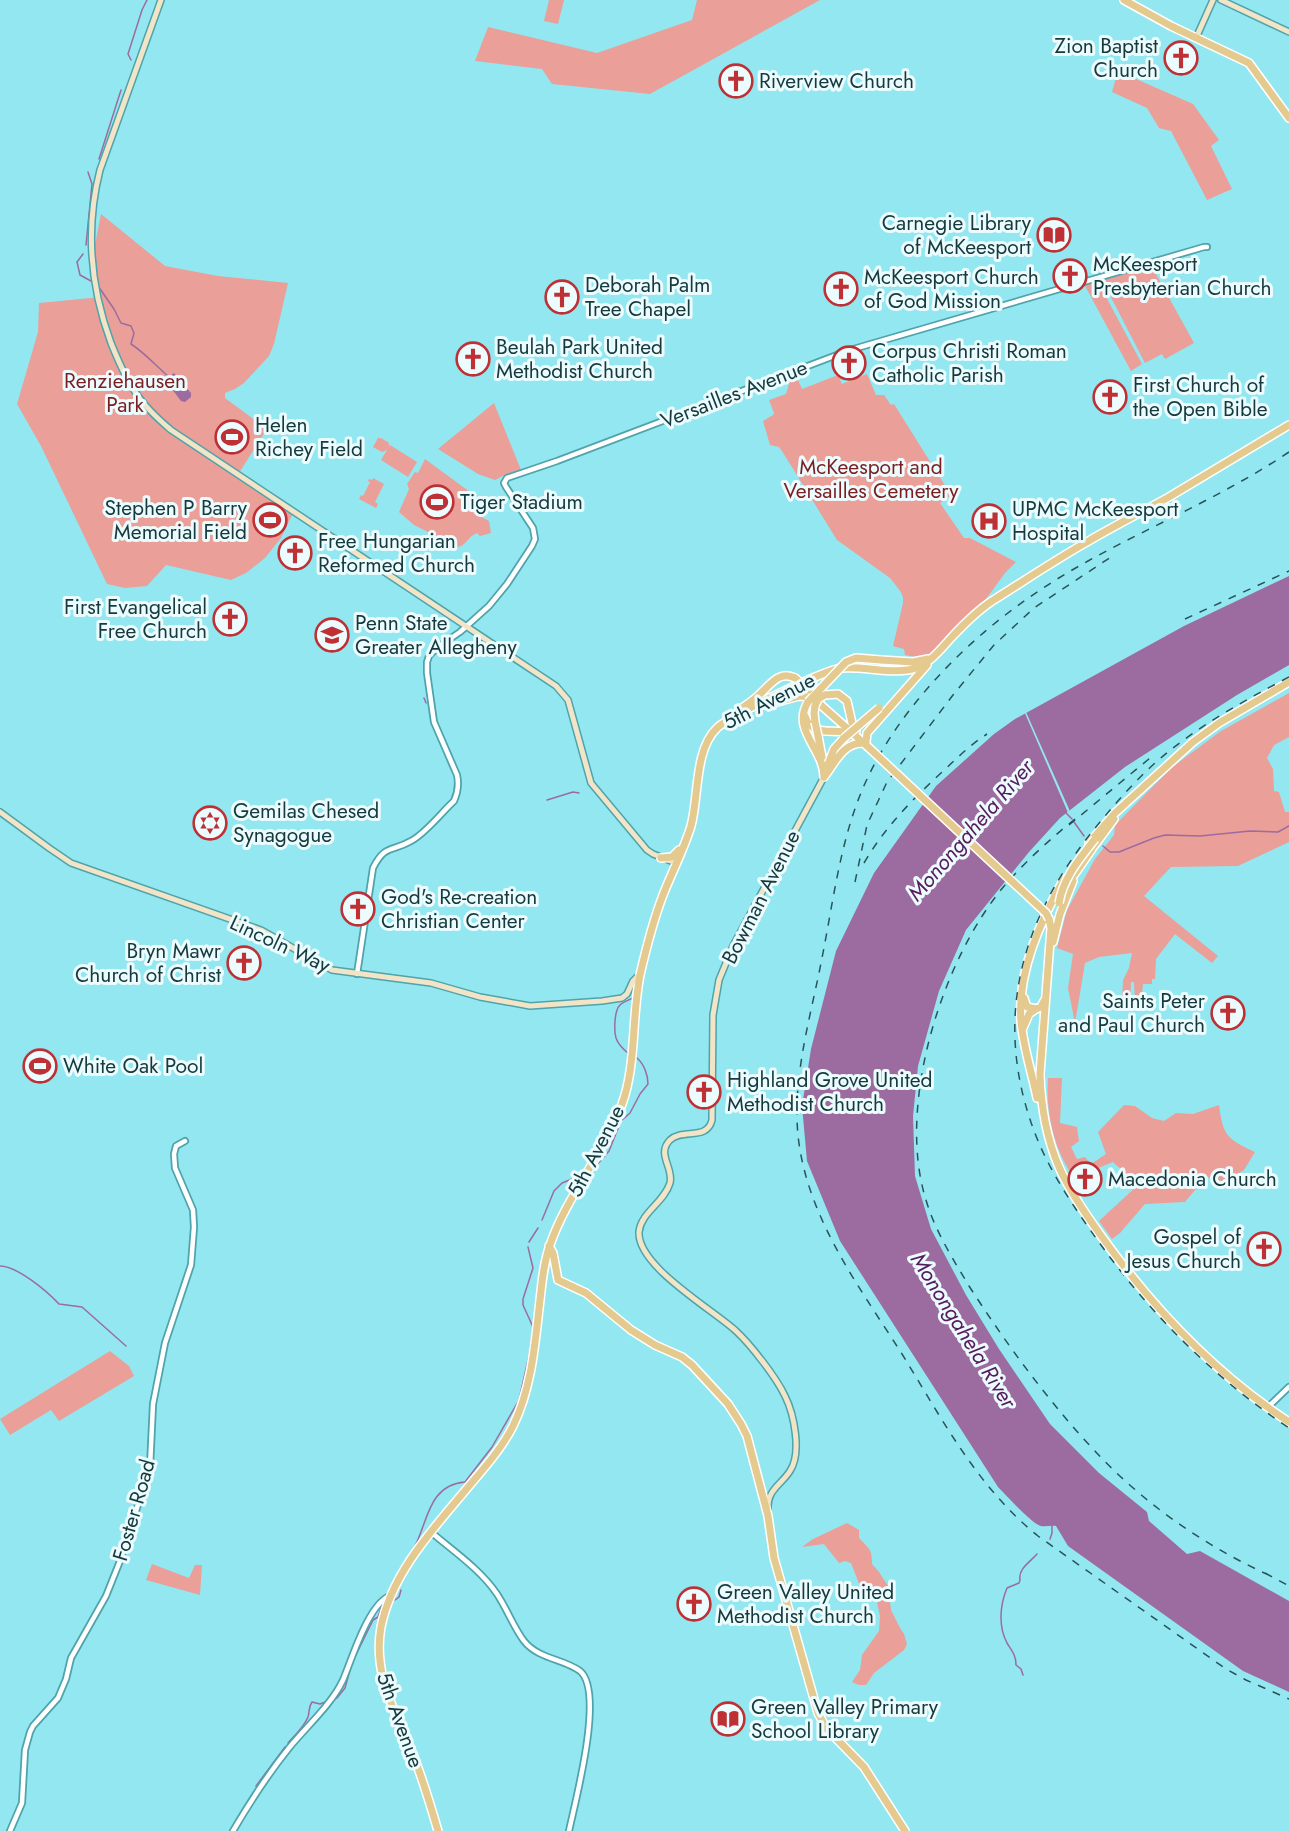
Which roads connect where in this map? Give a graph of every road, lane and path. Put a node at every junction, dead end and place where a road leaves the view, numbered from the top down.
1 (161, 0) edge
2 (1124, 0) edge
3 (1213, 0) edge
4 (1221, 0) edge
5 (1289, 32) edge
6 (1196, 38) junction
7 (1289, 118) edge
8 (1207, 247) dead end
9 (1289, 425) edge
10 (466, 626) junction
11 (933, 657) junction
12 (923, 670) junction
13 (1289, 682) edge
14 (809, 706) junction
15 (745, 711) junction
16 (712, 732) junction
17 (857, 735) junction
18 (866, 744) junction
19 (823, 764) junction
20 (824, 777) junction
21 (1134, 796) junction
22 (0, 812) edge
23 (1094, 838) junction
24 (683, 846) junction
25 (1092, 849) junction
26 (662, 858) junction
27 (676, 864) junction
28 (1050, 915) junction
29 (1053, 943) junction
30 (641, 973) junction
31 (357, 974) junction
32 (1045, 999) junction
33 (1036, 1009) junction
34 (1023, 1034) junction
35 (185, 1142) dead end
36 (1050, 1143) junction
37 (549, 1246) junction
38 (1289, 1387) edge
39 (1269, 1406) junction
40 (1289, 1420) edge
41 (761, 1492) junction
42 (770, 1493) junction
43 (768, 1516) junction
44 (430, 1532) junction
45 (392, 1595) junction
46 (880, 1790) junction
47 (10, 1831) edge
48 (232, 1831) edge
49 (438, 1831) edge
50 (569, 1831) edge
51 (905, 1831) edge
52 (910, 1831) edge

1 - 10 main road
2 - 6 main road
3 - 6 main road
4 - 5 main road
6 - 7 main road
8 - 10 street, Versailles Avenue
9 - 11 main road, 5th Avenue
10 - 26 main road
10 - 31 street
11 - 12 main road
11 - 14 main road, bridge
11 - 15 main road, 5th Avenue
12 - 18 main road
12 - 20 main road, bridge
13 - 21 main road
14 - 17 main road
14 - 17 main road, bridge
14 - 19 main road, bridge
14 - 19 main road
15 - 16 main road, 5th Avenue
15 - 17 main road
16 - 17 main road, bridge
16 - 24 main road, 5th Avenue
17 - 18 main road
18 - 20 main road
18 - 28 main road, bridge
19 - 20 main road
20 - 42 main road, Bowman Avenue
21 - 23 main road
21 - 25 main road
22 - 31 main road, Lincoln Way
23 - 28 main road, bridge
23 - 34 main road, bridge
24 - 26 main road
24 - 27 main road, 5th Avenue
25 - 29 main road
25 - 33 main road
26 - 27 main road
27 - 30 main road, 5th Avenue
28 - 29 main road
28 - 32 main road
29 - 39 main road
30 - 31 main road, Lincoln Way
30 - 37 main road, 5th Avenue
32 - 33 main road
32 - 36 main road
33 - 34 main road
34 - 36 main road
35 - 47 street, Foster Road
36 - 39 main road
37 - 41 main road
37 - 44 main road, 5th Avenue
38 - 39 street
39 - 40 main road
41 - 42 main road
41 - 43 main road
42 - 43 main road
43 - 46 main road
44 - 45 main road, 5th Avenue
44 - 50 street
45 - 48 street
45 - 49 main road, 5th Avenue
46 - 51 main road
46 - 52 main road

